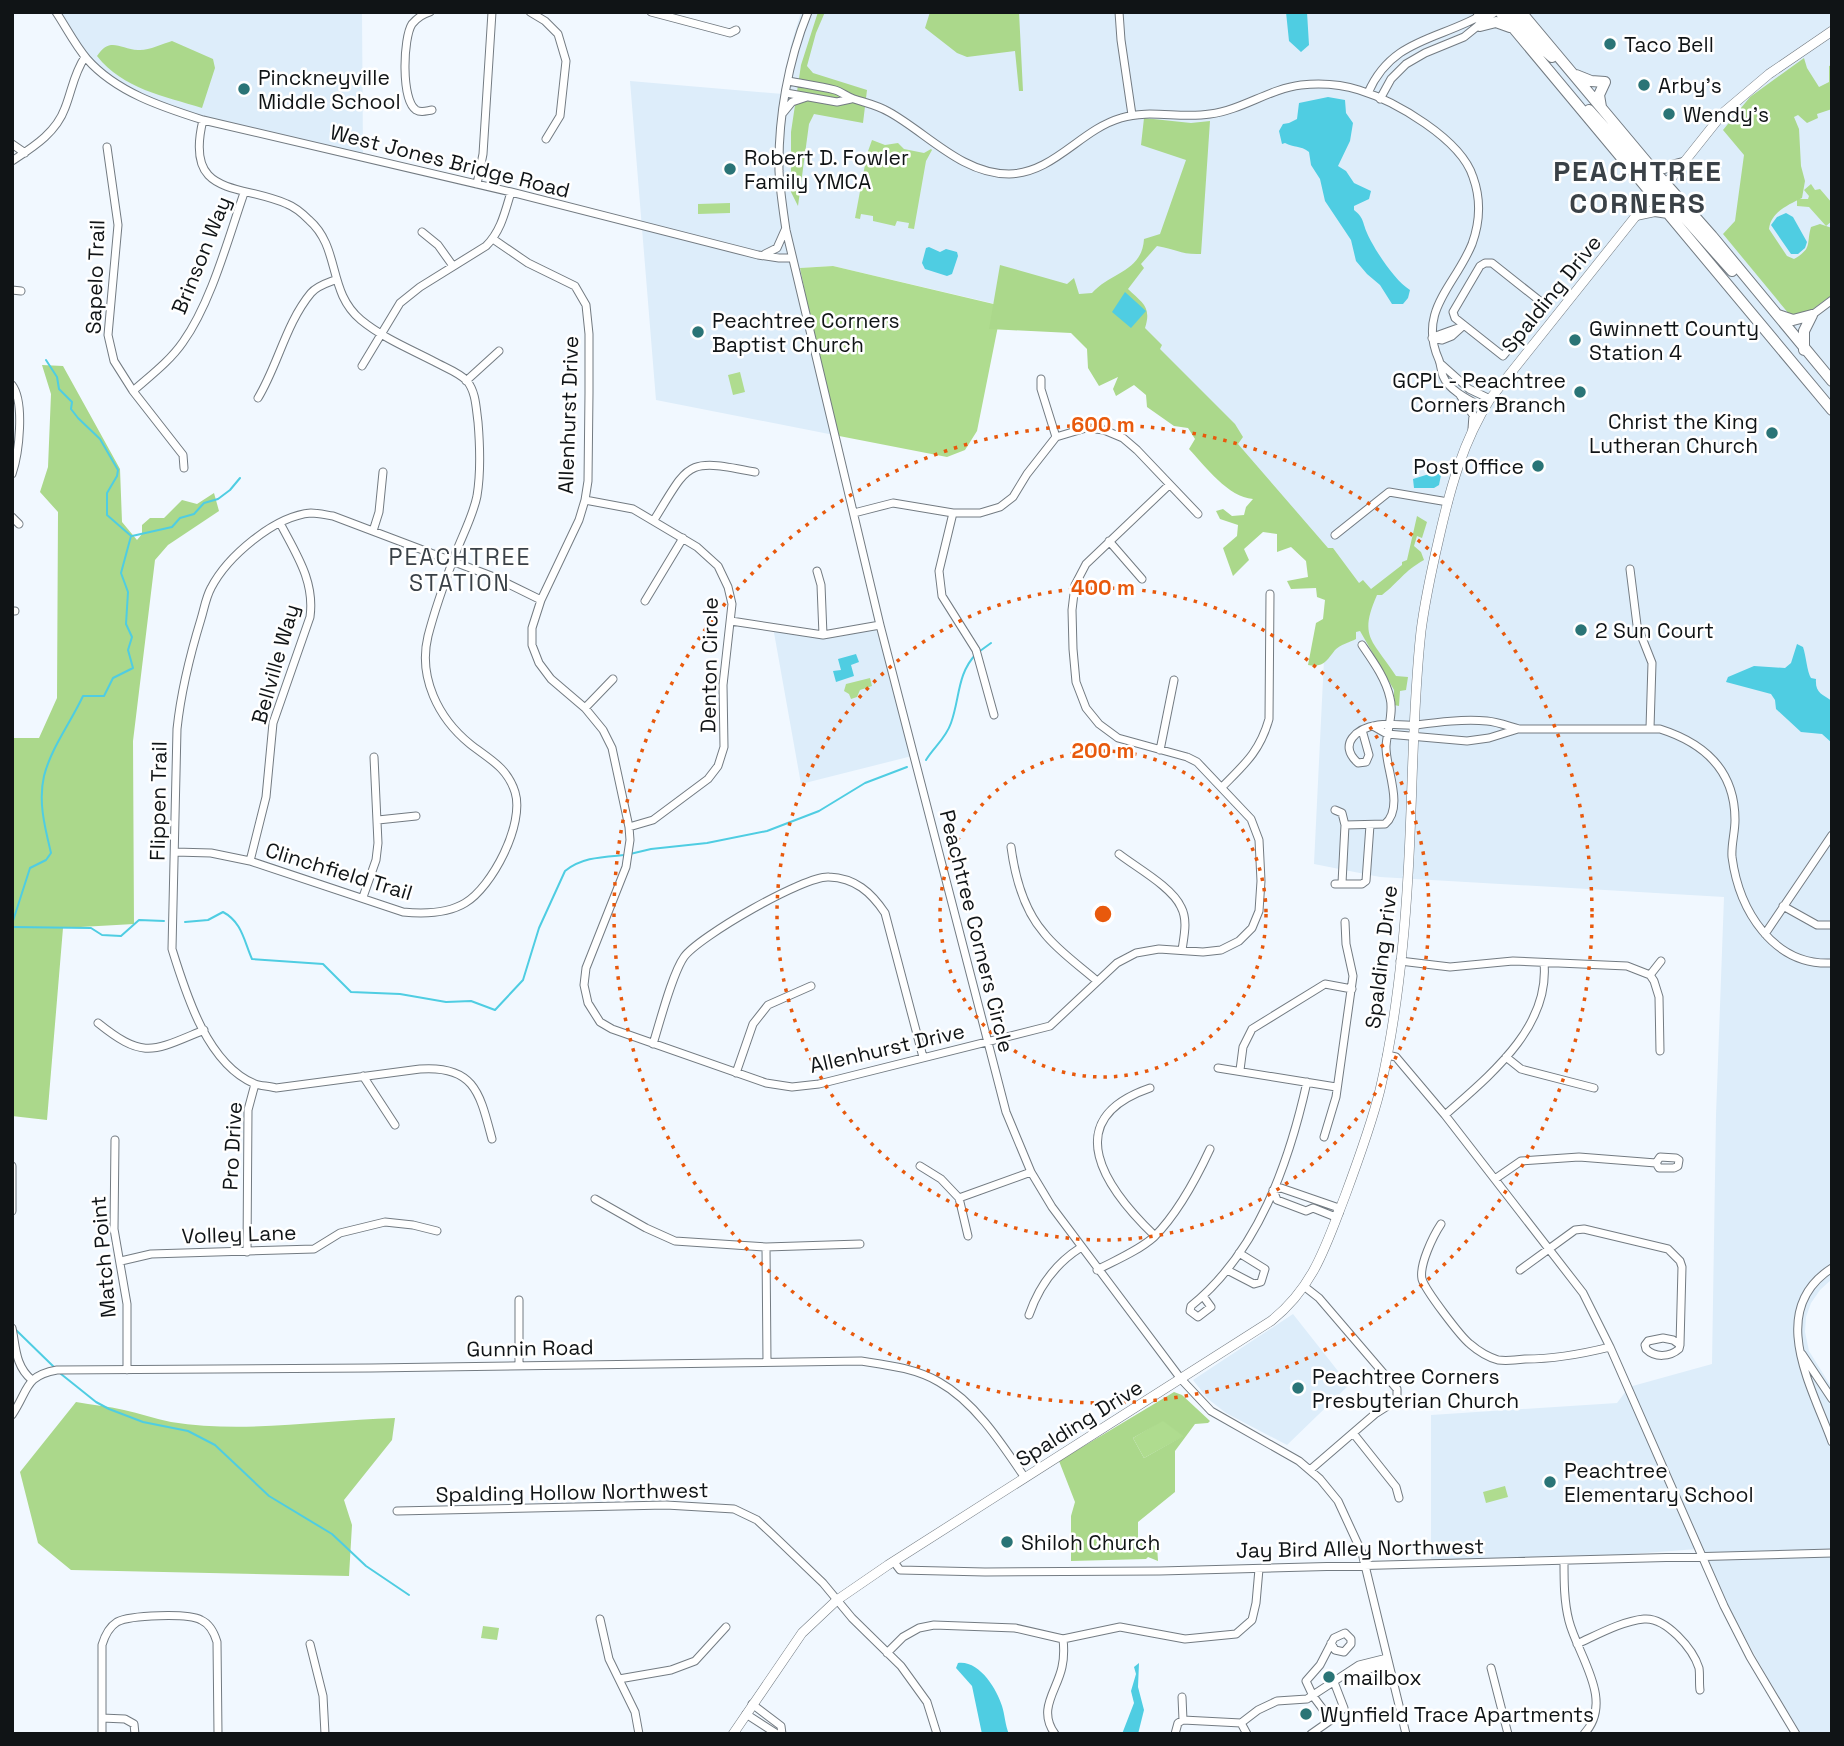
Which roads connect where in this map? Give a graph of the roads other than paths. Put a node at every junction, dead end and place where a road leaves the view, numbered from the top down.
1 (56, 12) edge
2 (430, 12) edge
3 (492, 12) edge
4 (530, 12) edge
5 (650, 12) edge
6 (808, 12) edge
7 (1119, 12) edge
8 (1497, 12) edge
9 (1510, 12) edge
10 (1521, 12) edge
11 (663, 14) edge
12 (1481, 17) edge
13 (1513, 28) junction
14 (736, 30) dead end
15 (1832, 30) edge
16 (85, 57) junction
17 (1571, 71) junction
18 (788, 81) junction
19 (786, 93) junction
20 (1368, 93) junction
21 (807, 97) junction
22 (851, 99) junction
23 (1380, 99) junction
24 (1601, 107) junction
25 (432, 110) dead end
26 (783, 114) junction
27 (1132, 115) junction
28 (203, 120) junction
29 (546, 139) dead end
30 (12, 144) edge
31 (107, 147) dead end
32 (25, 153) junction
33 (12, 161) edge
34 (1683, 163) junction
35 (1650, 166) junction
36 (477, 184) junction
37 (1660, 189) junction
38 (511, 192) junction
39 (244, 193) junction
40 (1668, 213) junction
41 (1636, 215) junction
42 (786, 230) junction
43 (422, 232) dead end
44 (494, 239) junction
45 (758, 255) junction
46 (791, 257) junction
47 (453, 266) junction
48 (335, 280) junction
49 (12, 290) edge
50 (21, 291) dead end
51 (1832, 300) edge
52 (1775, 313) junction
53 (1812, 315) junction
54 (1463, 326) junction
55 (380, 334) junction
56 (1432, 338) junction
57 (1804, 350) junction
58 (499, 351) dead end
59 (1441, 363) junction
60 (362, 366) dead end
61 (1041, 379) dead end
62 (466, 381) junction
63 (1832, 381) edge
64 (12, 385) edge
65 (133, 391) junction
66 (1458, 392) junction
67 (258, 398) dead end
68 (1490, 399) junction
69 (1484, 408) junction
70 (1832, 410) edge
71 (1472, 430) junction
72 (1056, 437) junction
73 (184, 468) dead end
74 (383, 472) dead end
75 (755, 472) dead end
76 (12, 474) edge
77 (1169, 485) junction
78 (585, 500) junction
79 (1448, 502) junction
80 (854, 513) junction
81 (953, 513) junction
82 (1198, 514) dead end
83 (12, 517) edge
84 (654, 520) junction
85 (280, 523) junction
86 (19, 524) dead end
87 (373, 531) junction
88 (1335, 535) dead end
89 (683, 538) junction
90 (1109, 541) junction
91 (453, 561) junction
92 (1630, 569) dead end
93 (817, 571) dead end
94 (1142, 579) dead end
95 (1270, 594) dead end
96 (541, 600) junction
97 (645, 601) dead end
98 (731, 621) junction
99 (880, 625) junction
100 (823, 635) junction
101 (1362, 645) dead end
102 (613, 679) dead end
103 (1174, 680) dead end
104 (585, 708) junction
105 (994, 715) dead end
106 (1388, 724) junction
107 (1416, 725) junction
108 (1373, 726) junction
109 (1650, 728) junction
110 (1518, 729) junction
111 (1362, 730) dead end
112 (1387, 734) junction
113 (1415, 738) junction
114 (1160, 750) junction
115 (374, 757) dead end
116 (1222, 787) junction
117 (1335, 810) dead end
118 (416, 816) dead end
119 (378, 820) junction
120 (1345, 825) junction
121 (1370, 825) junction
122 (629, 827) junction
123 (1832, 835) edge
124 (1011, 847) dead end
125 (176, 852) junction
126 (1119, 854) dead end
127 (250, 861) junction
128 (363, 897) junction
129 (1783, 906) junction
130 (1345, 922) dead end
131 (1832, 925) edge
132 (1765, 934) junction
133 (1182, 950) junction
134 (1400, 961) junction
135 (1661, 961) dead end
136 (1544, 963) junction
137 (1832, 963) edge
138 (1650, 975) junction
139 (1097, 981) junction
140 (811, 986) dead end
141 (1352, 989) junction
142 (98, 1023) dead end
143 (204, 1030) junction
144 (988, 1042) junction
145 (653, 1044) junction
146 (1660, 1051) dead end
147 (1387, 1055) junction
148 (923, 1057) junction
149 (1506, 1057) junction
150 (1218, 1068) dead end
151 (1240, 1070) junction
152 (736, 1073) junction
153 (363, 1076) junction
154 (1307, 1082) junction
155 (255, 1084) junction
156 (1336, 1087) junction
157 (1150, 1088) dead end
158 (1594, 1088) dead end
159 (1445, 1115) junction
160 (395, 1125) dead end
161 (1324, 1137) dead end
162 (492, 1139) dead end
163 (115, 1140) dead end
164 (1210, 1150) dead end
165 (1656, 1163) dead end
166 (12, 1166) edge
167 (920, 1166) dead end
168 (1031, 1172) junction
169 (1495, 1179) junction
170 (1273, 1190) junction
171 (959, 1198) junction
172 (596, 1199) dead end
173 (1314, 1204) junction
174 (12, 1211) edge
175 (1339, 1213) junction
176 (1441, 1224) dead end
177 (437, 1231) dead end
178 (968, 1236) dead end
179 (1154, 1236) junction
180 (860, 1244) dead end
181 (766, 1247) junction
182 (1080, 1248) junction
183 (1548, 1248) junction
184 (247, 1252) junction
185 (1239, 1253) junction
186 (121, 1261) junction
187 (1832, 1268) edge
188 (1227, 1269) junction
189 (1097, 1270) junction
190 (1520, 1270) dead end
191 (1305, 1287) junction
192 (1203, 1296) dead end
193 (519, 1300) dead end
194 (1029, 1315) dead end
195 (12, 1328) edge
196 (1680, 1345) dead end
197 (1610, 1347) junction
198 (1800, 1351) junction
199 (767, 1362) junction
200 (519, 1366) junction
201 (127, 1370) junction
202 (1181, 1379) junction
203 (32, 1380) junction
204 (1832, 1399) edge
205 (12, 1415) edge
206 (1353, 1433) junction
207 (1832, 1442) edge
208 (1310, 1470) junction
209 (1025, 1478) junction
210 (1399, 1498) dead end
211 (397, 1511) dead end
212 (1832, 1553) edge
213 (1702, 1556) junction
214 (1564, 1561) junction
215 (894, 1562) junction
216 (1364, 1565) junction
217 (1259, 1569) junction
218 (838, 1600) junction
219 (600, 1619) dead end
220 (726, 1627) dead end
221 (1063, 1639) junction
222 (1331, 1643) dead end
223 (310, 1644) dead end
224 (1577, 1644) junction
225 (887, 1653) junction
226 (1388, 1662) junction
227 (1491, 1668) dead end
228 (619, 1679) junction
229 (1334, 1682) junction
230 (1700, 1690) dead end
231 (1182, 1696) dead end
232 (1313, 1696) junction
233 (752, 1704) junction
234 (746, 1714) junction
235 (102, 1718) junction
236 (1183, 1720) junction
237 (1331, 1720) junction
238 (1241, 1723) junction
239 (103, 1734) edge
240 (135, 1734) edge
241 (218, 1734) edge
242 (325, 1734) edge
243 (639, 1734) edge
244 (733, 1734) edge
245 (777, 1734) edge
246 (782, 1734) edge
247 (937, 1734) edge
248 (1055, 1734) edge
249 (1175, 1734) edge
250 (1247, 1734) edge
251 (1311, 1734) edge
252 (1406, 1734) edge
253 (1508, 1734) edge
254 (1584, 1734) edge
255 (1796, 1734) edge

1 - 16 street, West Jones Bridge Road
2 - 25 street
3 - 36 street
4 - 29 street
5 - 11 street
6 - 18 street, Peachtree Corners Circle
7 - 27 street
8 - 12 street
8 - 13 highway
9 - 17 highway
10 - 17 highway
11 - 14 street
12 - 13 highway
12 - 20 street
12 - 23 street
13 - 37 highway
15 - 34 main road, Spalding Drive
16 - 28 street, West Jones Bridge Road
16 - 32 street
17 - 24 highway
17 - 24 highway
18 - 19 street, Peachtree Corners Circle
18 - 22 street
19 - 21 street
19 - 26 street, Peachtree Corners Circle
20 - 23 street
20 - 27 street
21 - 22 street
21 - 26 street
22 - 27 street
23 - 56 street
24 - 35 highway
26 - 42 street, Peachtree Corners Circle
28 - 36 street, West Jones Bridge Road
28 - 39 street
30 - 32 street
31 - 65 street, Sapelo Trail
32 - 33 street
34 - 35 highway
34 - 37 main road, Spalding Drive
35 - 37 highway
36 - 38 street, West Jones Bridge Road
37 - 40 highway
37 - 41 main road, Spalding Drive
37 - 52 highway
38 - 44 street
38 - 45 street, West Jones Bridge Road
39 - 48 street
39 - 65 street, Brinson Way
40 - 41 highway
40 - 70 highway
41 - 68 main road, Spalding Drive
42 - 45 street
42 - 46 street, Peachtree Corners Circle
43 - 47 street
44 - 47 street
44 - 78 street, Allenhurst Drive
45 - 46 street, West Jones Bridge Road
46 - 80 street, Peachtree Corners Circle
47 - 55 street
48 - 55 street
48 - 67 street
49 - 50 street
51 - 53 street
52 - 53 highway
52 - 57 highway
53 - 57 highway
54 - 54 street
54 - 56 street
55 - 60 street
55 - 62 street
56 - 59 street
57 - 63 highway
58 - 62 street
59 - 66 street
59 - 68 street
61 - 72 street
62 - 91 street, Clinchfield Trail
64 - 76 street
65 - 73 street, Sapelo Trail
66 - 69 street
66 - 71 street
68 - 69 main road, Spalding Drive
69 - 71 main road, Spalding Drive
71 - 79 main road, Spalding Drive
72 - 77 street
72 - 81 street
74 - 87 street
75 - 84 street
77 - 82 street
77 - 90 street, Allenhurst Drive
78 - 84 street, Denton Circle
78 - 96 street, Allenhurst Drive
79 - 88 street
79 - 107 main road, Spalding Drive
80 - 81 street
80 - 99 street, Peachtree Corners Circle
81 - 105 street
83 - 86 street
84 - 89 street, Denton Circle
85 - 87 street, Flippen Trail
85 - 125 street, Flippen Trail
85 - 127 street, Bellville Way
87 - 91 street, Flippen Trail
89 - 97 street
89 - 98 street, Denton Circle
90 - 94 street
90 - 114 street, Allenhurst Drive
91 - 96 street, Flippen Trail
91 - 128 street, Clinchfield Trail
92 - 109 street
93 - 100 street
95 - 116 street
96 - 104 street, Allenhurst Drive
98 - 100 street
98 - 122 street, Denton Circle
99 - 100 street
99 - 144 street, Peachtree Corners Circle
101 - 106 street
102 - 104 street
103 - 114 street
104 - 122 street, Allenhurst Drive
106 - 107 street
106 - 108 street
106 - 112 street
107 - 110 street
107 - 113 main road, Spalding Drive
108 - 111 street
108 - 112 street
109 - 110 street
109 - 132 street
110 - 113 street
112 - 113 street
112 - 121 street
113 - 134 main road, Spalding Drive
114 - 116 street, Allenhurst Drive
115 - 119 street
116 - 133 street, Allenhurst Drive
117 - 120 street
118 - 119 street
119 - 128 street
120 - 121 street
120 - 121 street
122 - 145 street, Allenhurst Drive
123 - 129 street
124 - 139 street
125 - 127 street, Clinchfield Trail
125 - 143 street, Flippen Trail
126 - 133 street
127 - 128 street, Clinchfield Trail
129 - 131 street
129 - 132 street
130 - 141 street
132 - 137 street
133 - 139 street, Allenhurst Drive
134 - 136 street
134 - 147 main road, Spalding Drive
135 - 138 street
136 - 138 street
136 - 149 street
138 - 146 street
139 - 144 street, Allenhurst Drive
140 - 152 street
141 - 151 street
141 - 156 street
142 - 143 street
143 - 155 street, Flippen Trail
144 - 148 street, Allenhurst Drive
144 - 168 street, Peachtree Corners Circle
145 - 148 street
145 - 152 street, Allenhurst Drive
147 - 159 street
147 - 175 main road, Spalding Drive
148 - 152 street, Allenhurst Drive
149 - 158 street
149 - 159 street
150 - 151 street
151 - 154 street
153 - 155 street, Flippen Trail
153 - 160 street
153 - 162 street, Flippen Trail
154 - 156 street
154 - 170 street
155 - 184 street, Pro Drive
156 - 161 street
157 - 179 street
159 - 169 street
163 - 186 street, Match Point
164 - 179 street
165 - 169 street
166 - 174 street
167 - 171 street
168 - 171 street
168 - 182 street, Peachtree Corners Circle
169 - 183 street
170 - 173 street
170 - 173 street
170 - 185 street
171 - 178 street
172 - 181 street
173 - 175 street
175 - 191 main road, Spalding Drive
176 - 197 street
177 - 184 street, Volley Lane
179 - 189 street
180 - 181 street
181 - 199 street
182 - 189 street, Peachtree Corners Circle
182 - 194 street
183 - 190 street
183 - 196 street
183 - 197 street
184 - 186 street, Volley Lane
185 - 188 street
185 - 188 street
186 - 201 street, Match Point
187 - 198 street
188 - 192 street
189 - 202 street, Peachtree Corners Circle
191 - 202 main road, Spalding Drive
191 - 206 street
193 - 200 street
195 - 203 street
197 - 213 street
198 - 204 street
198 - 207 street
199 - 200 street, Gunnin Road
199 - 209 street, Gunnin Road
200 - 201 street, Gunnin Road
201 - 203 street, Gunnin Road
202 - 208 street, Peachtree Corners Circle
202 - 209 main road, Spalding Drive
203 - 205 street
206 - 208 street
206 - 210 street
208 - 216 street, Peachtree Corners Circle
209 - 215 main road, Spalding Drive
211 - 218 street, Spalding Hollow Northwest
212 - 213 street, Jay Bird Alley Northwest
213 - 214 street, Jay Bird Alley Northwest
213 - 255 street
214 - 216 street, Jay Bird Alley Northwest
214 - 224 street
215 - 217 street, Jay Bird Alley Northwest
215 - 218 main road, Spalding Drive
216 - 217 street, Jay Bird Alley Northwest
216 - 226 street, Peachtree Corners Circle
217 - 221 street
218 - 225 street, Spalding Hollow Northwest
218 - 233 main road, Spalding Drive
219 - 228 street
220 - 228 street
221 - 225 street
221 - 248 street
222 - 232 street
223 - 242 street
224 - 230 street
224 - 254 street
225 - 247 street, Spalding Hollow Northwest
226 - 229 street
226 - 252 street, Peachtree Corners Circle
227 - 253 street
228 - 243 street
229 - 232 street
229 - 237 street
231 - 236 street
232 - 237 street
232 - 238 street
233 - 234 main road, Spalding Drive
233 - 246 street
234 - 244 main road, Spalding Drive
234 - 245 street
235 - 239 street
235 - 240 street
235 - 241 street
236 - 238 street
236 - 249 street
237 - 251 street
238 - 250 street

